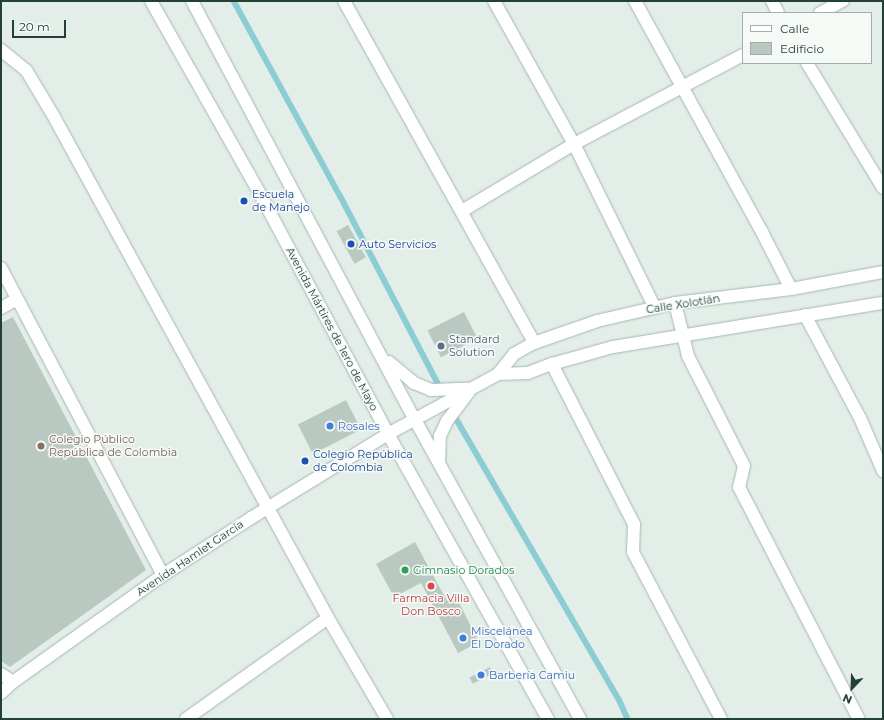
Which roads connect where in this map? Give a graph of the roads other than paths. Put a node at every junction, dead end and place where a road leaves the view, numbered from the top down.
1 (152, 1) edge
2 (192, 1) edge
3 (344, 1) edge
4 (494, 1) edge
5 (635, 1) edge
6 (772, 1) edge
7 (843, 1) edge
8 (778, 12) edge
9 (822, 12) edge
10 (1, 50) edge
11 (742, 56) edge
12 (808, 64) edge
13 (683, 88) junction
14 (574, 144) junction
15 (883, 188) edge
16 (462, 211) junction
17 (1, 268) edge
18 (883, 272) edge
19 (791, 289) junction
20 (17, 299) junction
21 (883, 303) edge
22 (675, 304) junction
23 (1, 308) edge
24 (655, 308) junction
25 (805, 315) junction
26 (682, 335) junction
27 (534, 343) junction
28 (381, 354) junction
29 (552, 364) junction
30 (498, 374) junction
31 (472, 388) junction
32 (452, 398) junction
33 (414, 418) junction
34 (388, 434) junction
35 (439, 464) junction
36 (883, 468) edge
37 (268, 508) junction
38 (163, 575) junction
39 (328, 618) junction
40 (1, 674) edge
41 (13, 682) junction
42 (1, 694) edge
43 (186, 719) edge
44 (387, 719) edge
45 (548, 719) edge
46 (580, 719) edge
47 (720, 719) edge
48 (859, 719) edge

1 - 34 street, Avenida Mártires de 1ero de Mayo
2 - 28 street
3 - 16 street
4 - 14 street
5 - 13 street
6 - 8 street
7 - 9 street
10 - 37 street
11 - 13 street
12 - 15 street
13 - 14 street
13 - 19 street
14 - 16 street
14 - 24 street
16 - 27 street
17 - 20 street
18 - 19 street, Calle Xolotlán
19 - 22 street, Calle Xolotlán
20 - 23 street
20 - 38 street
21 - 25 street, Calle Xolotlán
22 - 24 street, Calle Xolotlán
22 - 26 street
24 - 27 street, Calle Xolotlán
25 - 26 street, Calle Xolotlán
25 - 36 street
26 - 29 street, Calle Xolotlán
26 - 48 street
27 - 30 street, Calle Xolotlán
28 - 32 street
28 - 33 street
29 - 30 street, Calle Xolotlán
29 - 47 street
30 - 31 street, Calle Xolotlán
31 - 32 street
31 - 32 street
32 - 33 street
32 - 35 street
33 - 34 street
33 - 35 street
34 - 37 street, Avenida Hamlet García
34 - 45 street, Avenida Mártires de 1ero de Mayo
35 - 46 street
37 - 38 street, Avenida Hamlet García
37 - 39 street
38 - 41 street, Avenida Hamlet García
39 - 43 street
39 - 44 street
40 - 41 street
41 - 42 street, Avenida Hamlet García

